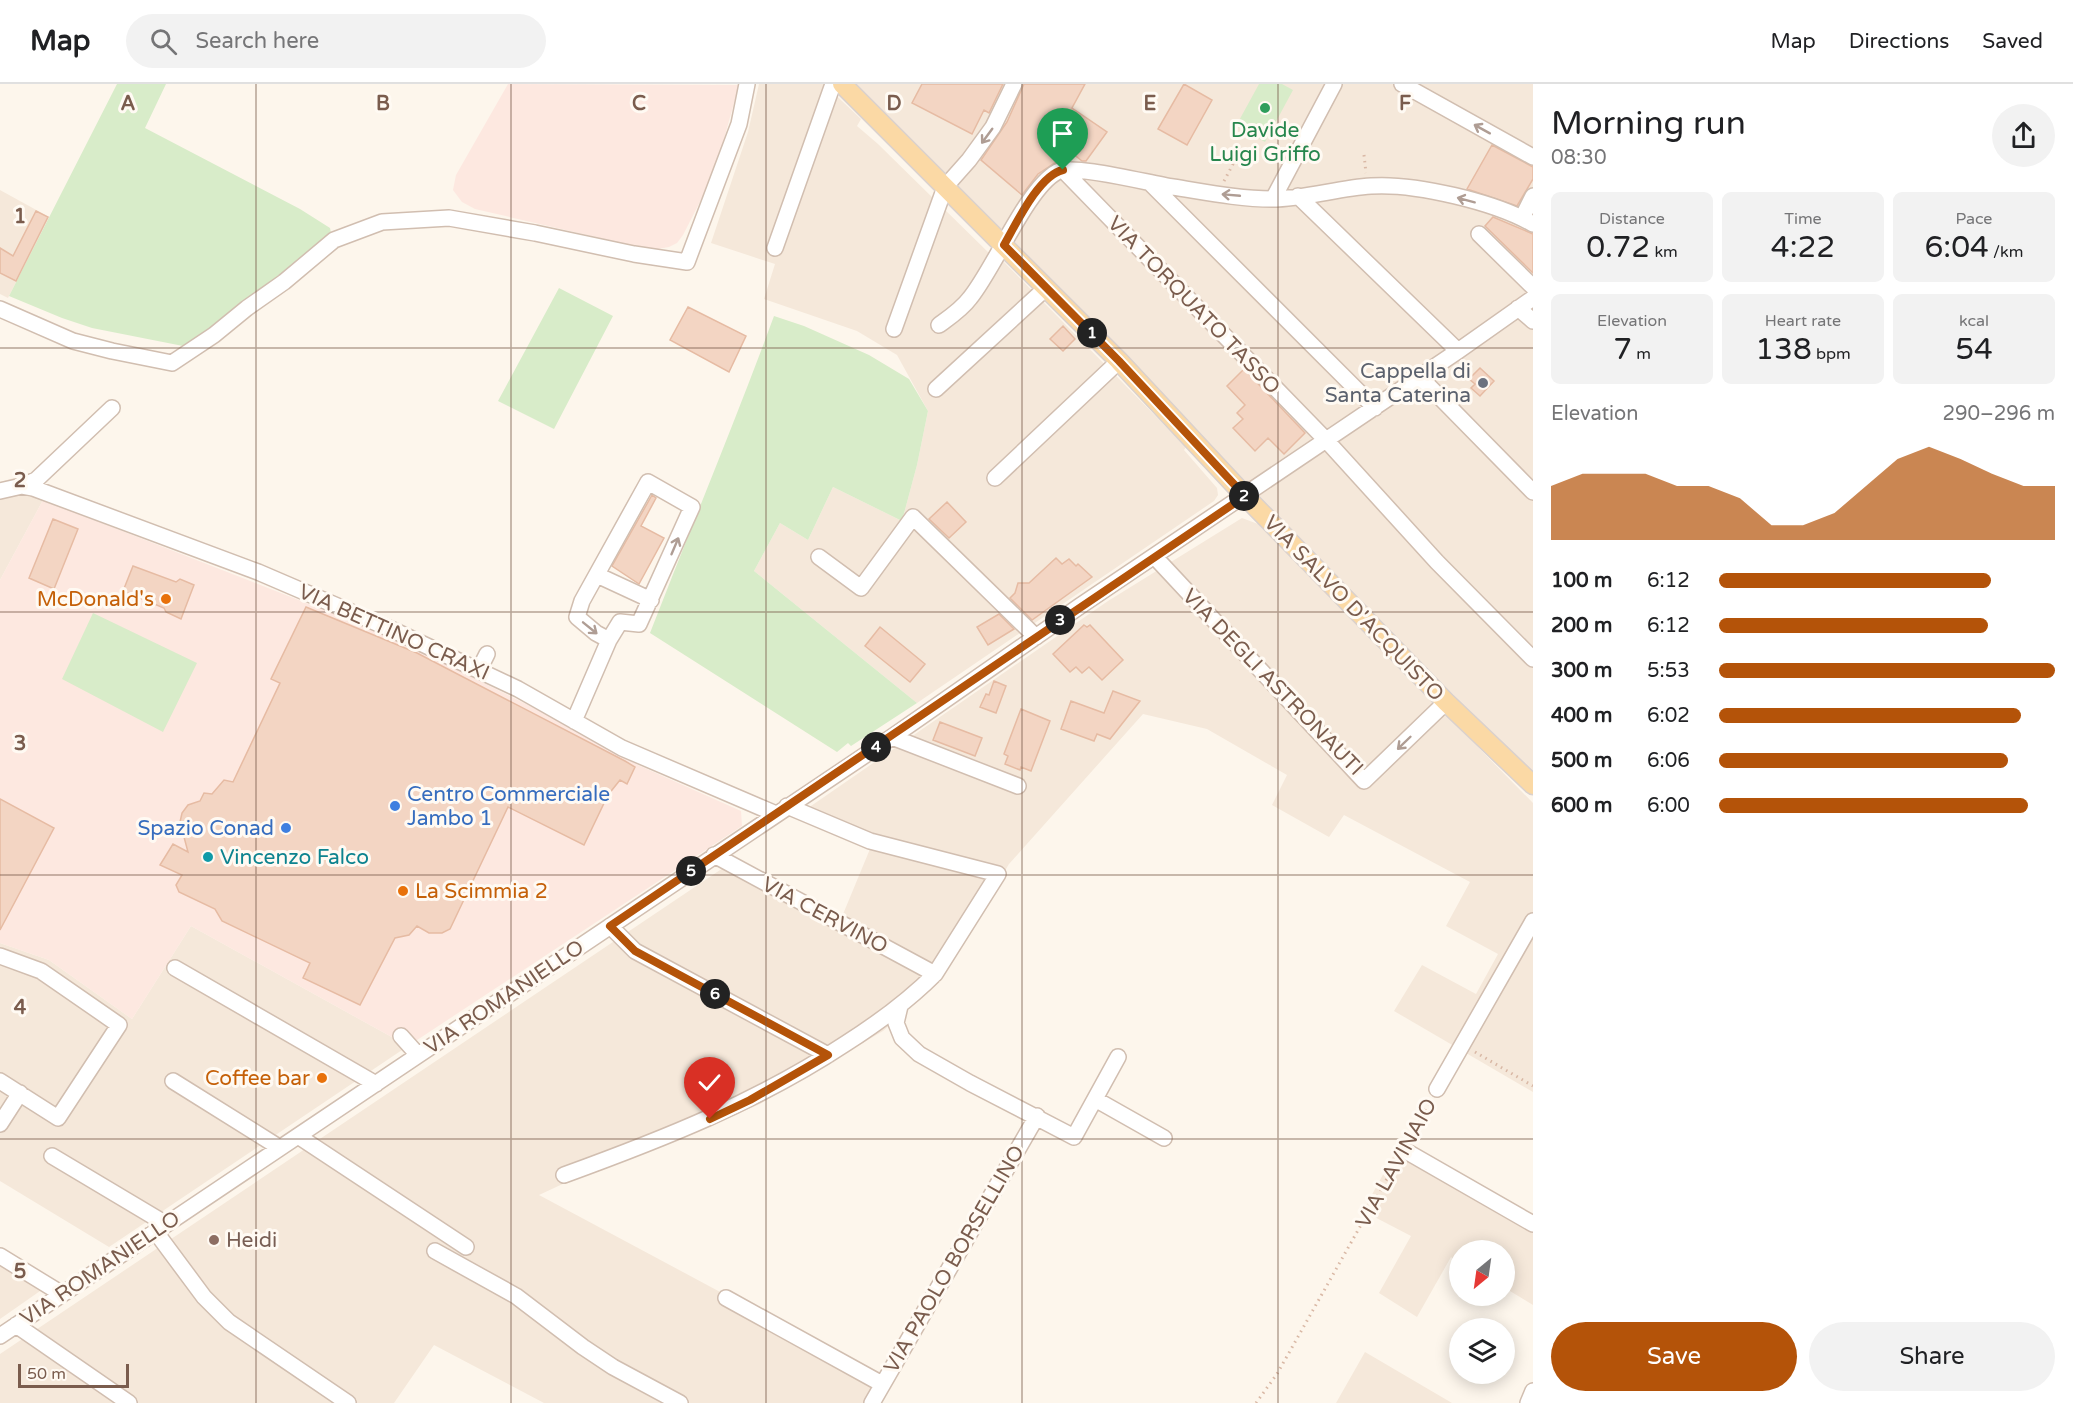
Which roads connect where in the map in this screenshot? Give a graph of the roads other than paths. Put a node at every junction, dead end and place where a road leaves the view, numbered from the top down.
1 (747, 84) edge
2 (833, 84) edge
3 (842, 84) edge
4 (1014, 84) edge
5 (1334, 84) edge
6 (1402, 84) edge
7 (1533, 158) edge
8 (1063, 170) junction
9 (1151, 184) junction
10 (945, 186) junction
11 (1298, 196) junction
12 (1533, 196) edge
13 (1273, 199) junction
14 (1527, 221) edge
15 (1479, 234) dead end
16 (1004, 245) junction
17 (775, 248) dead end
18 (1533, 287) edge
19 (1046, 288) junction
20 (1533, 298) edge
21 (0, 309) edge
22 (1518, 309) junction
23 (1533, 321) edge
24 (939, 325) dead end
25 (894, 329) dead end
26 (1458, 351) junction
27 (1119, 361) junction
28 (1420, 377) junction
29 (936, 389) dead end
30 (112, 408) dead end
31 (1375, 408) junction
32 (1326, 440) junction
33 (29, 478) junction
34 (995, 478) dead end
35 (0, 491) edge
36 (1533, 492) edge
37 (1245, 496) junction
38 (1154, 556) junction
39 (819, 557) dead end
40 (597, 575) junction
41 (651, 600) junction
42 (1036, 637) junction
43 (609, 640) junction
44 (487, 654) dead end
45 (1533, 659) edge
46 (479, 670) junction
47 (1446, 702) junction
48 (574, 721) junction
49 (892, 737) junction
50 (1533, 785) edge
51 (1018, 786) dead end
52 (781, 810) junction
53 (714, 855) junction
54 (1533, 921) edge
55 (610, 926) junction
56 (0, 956) edge
57 (175, 968) dead end
58 (935, 974) junction
59 (900, 1006) junction
60 (401, 1036) dead end
61 (418, 1055) junction
62 (828, 1055) junction
63 (1118, 1057) dead end
64 (0, 1081) edge
65 (173, 1082) dead end
66 (376, 1084) junction
67 (1437, 1089) road end
68 (20, 1093) junction
69 (1095, 1099) junction
70 (1037, 1116) junction
71 (0, 1124) edge
72 (298, 1136) junction
73 (1164, 1138) dead end
74 (280, 1148) junction
75 (1404, 1150) road end
76 (52, 1156) dead end
77 (564, 1175) dead end
78 (1533, 1224) edge
79 (160, 1228) junction
80 (466, 1247) dead end
81 (435, 1251) dead end
82 (0, 1256) edge
83 (62, 1294) junction
84 (726, 1298) dead end
85 (16, 1325) junction
86 (0, 1336) edge
87 (882, 1384) junction
88 (1533, 1391) edge
89 (129, 1403) edge
90 (348, 1403) edge
91 (680, 1403) edge
92 (872, 1403) edge
93 (1528, 1403) edge

1 - 21 street
2 - 17 street
3 - 10 main road, VIA SALVO D'ACQUISTO
4 -> 10 street
5 - 13 street
7 -> 6 street
8 - 9 street
8 - 16 street
8 - 32 street, VIA TORQUATO TASSO
13 -> 9 street
9 - 31 street
10 - 16 main road, VIA SALVO D'ACQUISTO
10 - 25 street
11 - 13 street
14 -> 11 street
11 - 26 street
12 - 14 street
15 - 18 street
16 - 19 main road, VIA SALVO D'ACQUISTO
16 - 24 street
19 - 27 main road, VIA SALVO D'ACQUISTO
19 - 29 street
20 - 22 street, VIA ROMANIELLO
22 - 23 street
22 - 26 street, VIA ROMANIELLO
26 - 28 street, VIA ROMANIELLO
27 - 34 street
27 - 37 main road, VIA SALVO D'ACQUISTO
28 - 31 street, VIA ROMANIELLO
28 - 36 street
30 - 33 street
31 - 32 street, VIA ROMANIELLO
32 - 37 street, VIA ROMANIELLO
32 - 45 street, VIA TORQUATO TASSO
33 - 35 street, VIA BETTINO CRAXI
33 - 46 street, VIA BETTINO CRAXI
37 - 38 street, VIA ROMANIELLO
37 - 47 main road, VIA SALVO D'ACQUISTO
38 - 42 street, VIA ROMANIELLO
47 -> 38 street, VIA DEGLI ASTRONAUTI
39 - 42 street
40 - 41 street
41 -> 40 street
40 -> 43 street
41 - 43 street
42 - 49 street, VIA ROMANIELLO
43 - 48 street
44 - 46 street
46 - 48 street, VIA BETTINO CRAXI
47 - 50 main road, VIA SALVO D'ACQUISTO
48 - 52 street, VIA BETTINO CRAXI
49 - 51 street
49 - 52 street, VIA ROMANIELLO
52 - 53 street, VIA ROMANIELLO
52 - 58 street, VIA BETTINO CRAXI
53 - 55 street, VIA ROMANIELLO
53 - 58 street, VIA CERVINO
54 - 67 street, VIA LAVINAIO
55 - 61 street, VIA ROMANIELLO
55 - 62 street
56 - 68 street
57 - 66 street
58 - 59 street
59 - 62 street
59 - 70 street
60 - 61 street
61 - 66 street, VIA ROMANIELLO
62 - 77 street
63 - 69 street
64 - 68 street
65 - 74 street
66 - 72 street, VIA ROMANIELLO
68 - 71 street
69 - 70 street
69 - 73 street
70 - 87 street, VIA PAOLO BORSELLINO
72 - 74 street, VIA ROMANIELLO
72 - 80 street
74 - 79 street, VIA ROMANIELLO
75 - 78 street
76 - 79 street
79 - 83 street, VIA ROMANIELLO
79 - 90 street
81 - 91 street
82 - 83 street
83 - 85 street, VIA ROMANIELLO
84 - 87 street
85 - 86 street, VIA ROMANIELLO
85 - 89 street
87 - 92 street, VIA PAOLO BORSELLINO
88 - 93 street

